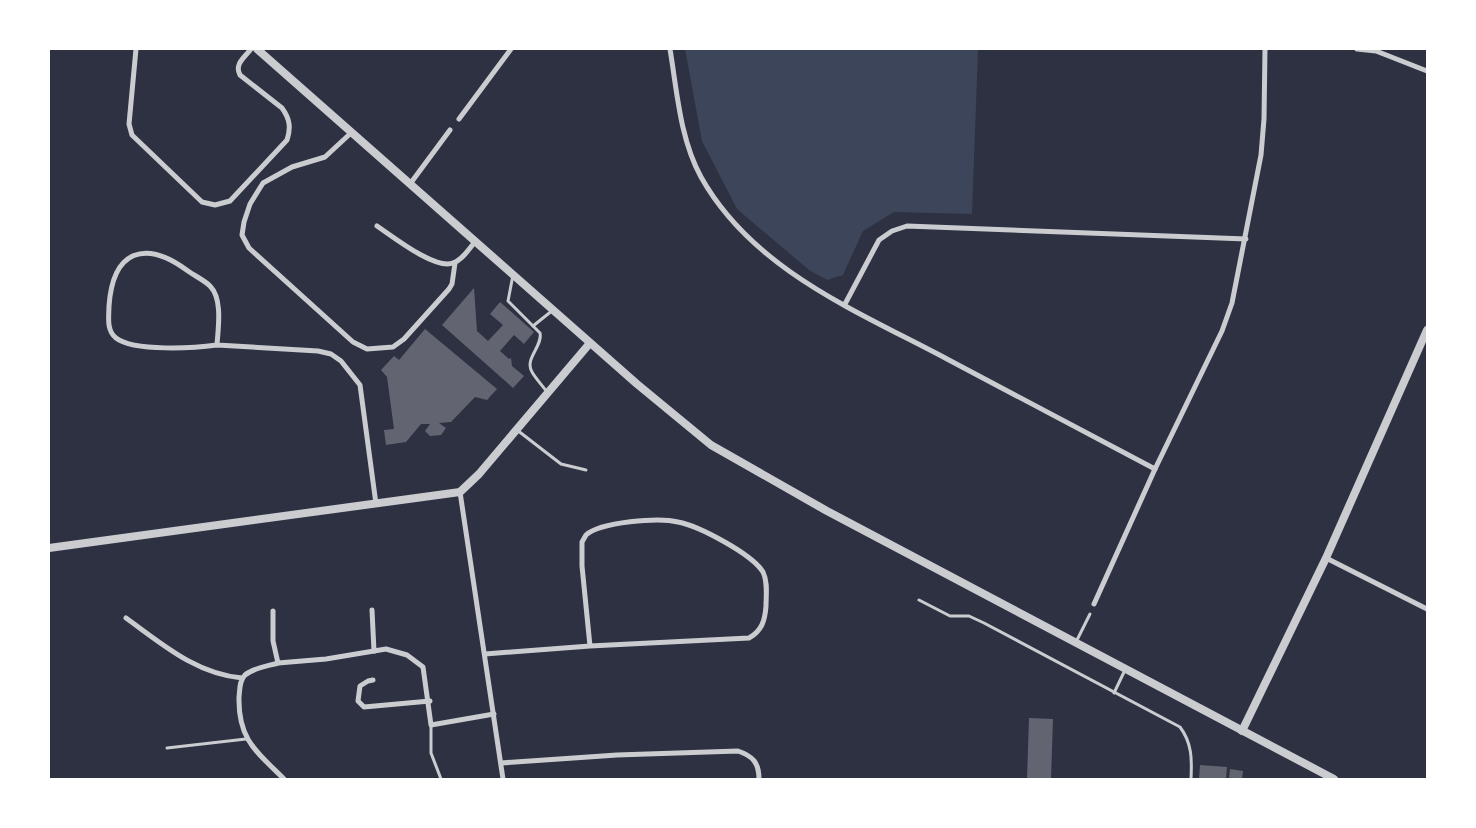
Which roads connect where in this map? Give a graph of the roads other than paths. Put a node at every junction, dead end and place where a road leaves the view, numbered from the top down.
1 (136, 49) edge
2 (251, 49) edge
3 (257, 49) edge
4 (511, 49) edge
5 (670, 49) edge
6 (1265, 49) edge
7 (1357, 49) edge
8 (1377, 50) edge
9 (1427, 71) edge
10 (459, 120) dead end
11 (450, 130) dead end
12 (352, 132) junction
13 (410, 184) junction
14 (377, 226) dead end
15 (1246, 239) junction
16 (476, 241) junction
17 (455, 263) junction
18 (513, 274) junction
19 (845, 304) junction
20 (553, 310) junction
21 (533, 326) junction
22 (1427, 330) edge
23 (590, 343) junction
24 (217, 345) junction
25 (548, 392) junction
26 (516, 430) junction
27 (1155, 469) junction
28 (586, 470) dead end
29 (460, 492) junction
30 (376, 504) junction
31 (49, 548) edge
32 (1326, 558) junction
33 (919, 600) dead end
34 (1094, 604) dead end
35 (1427, 609) edge
36 (372, 610) dead end
37 (273, 611) dead end
38 (1090, 614) dead end
39 (126, 618) dead end
40 (1076, 643) junction
41 (590, 646) junction
42 (374, 651) junction
43 (485, 654) junction
44 (278, 664) junction
45 (1125, 670) junction
46 (242, 678) junction
47 (373, 680) dead end
48 (1114, 693) junction
49 (430, 701) junction
50 (494, 714) junction
51 (431, 725) junction
52 (1242, 731) junction
53 (246, 739) junction
54 (167, 748) dead end
55 (501, 763) junction
56 (284, 779) edge
57 (441, 779) edge
58 (503, 779) edge
59 (759, 779) edge
60 (1191, 779) edge
61 (1334, 779) edge

1 - 2 street
3 - 12 street
4 - 10 street
5 - 19 street
6 - 15 street
7 - 8 street
8 - 9 street
11 - 13 street
12 - 13 street
12 - 17 street
13 - 16 street
14 - 17 street
15 - 19 street
15 - 27 street
16 - 17 street
16 - 18 street
18 - 20 street
18 - 21 lane
19 - 27 street
20 - 21 lane
20 - 23 street
21 - 25 lane
22 - 32 street
23 - 25 street
23 - 40 street
24 - 24 street
24 - 30 street
25 - 26 street
26 - 28 lane
26 - 29 street
27 - 34 street
29 - 30 street
29 - 43 street
30 - 31 street
32 - 35 street
32 - 52 street
33 - 48 lane
36 - 42 street
37 - 44 street
38 - 40 lane
39 - 46 street
40 - 45 street
41 - 41 street
41 - 43 street
42 - 44 street
42 - 49 street
43 - 50 street
44 - 46 street
45 - 48 lane
45 - 52 street
46 - 53 street
47 - 49 street
48 - 60 lane
49 - 51 street
50 - 51 street
50 - 55 street
51 - 57 lane
52 - 61 street
53 - 54 lane
53 - 56 street
55 - 58 street
55 - 59 street

